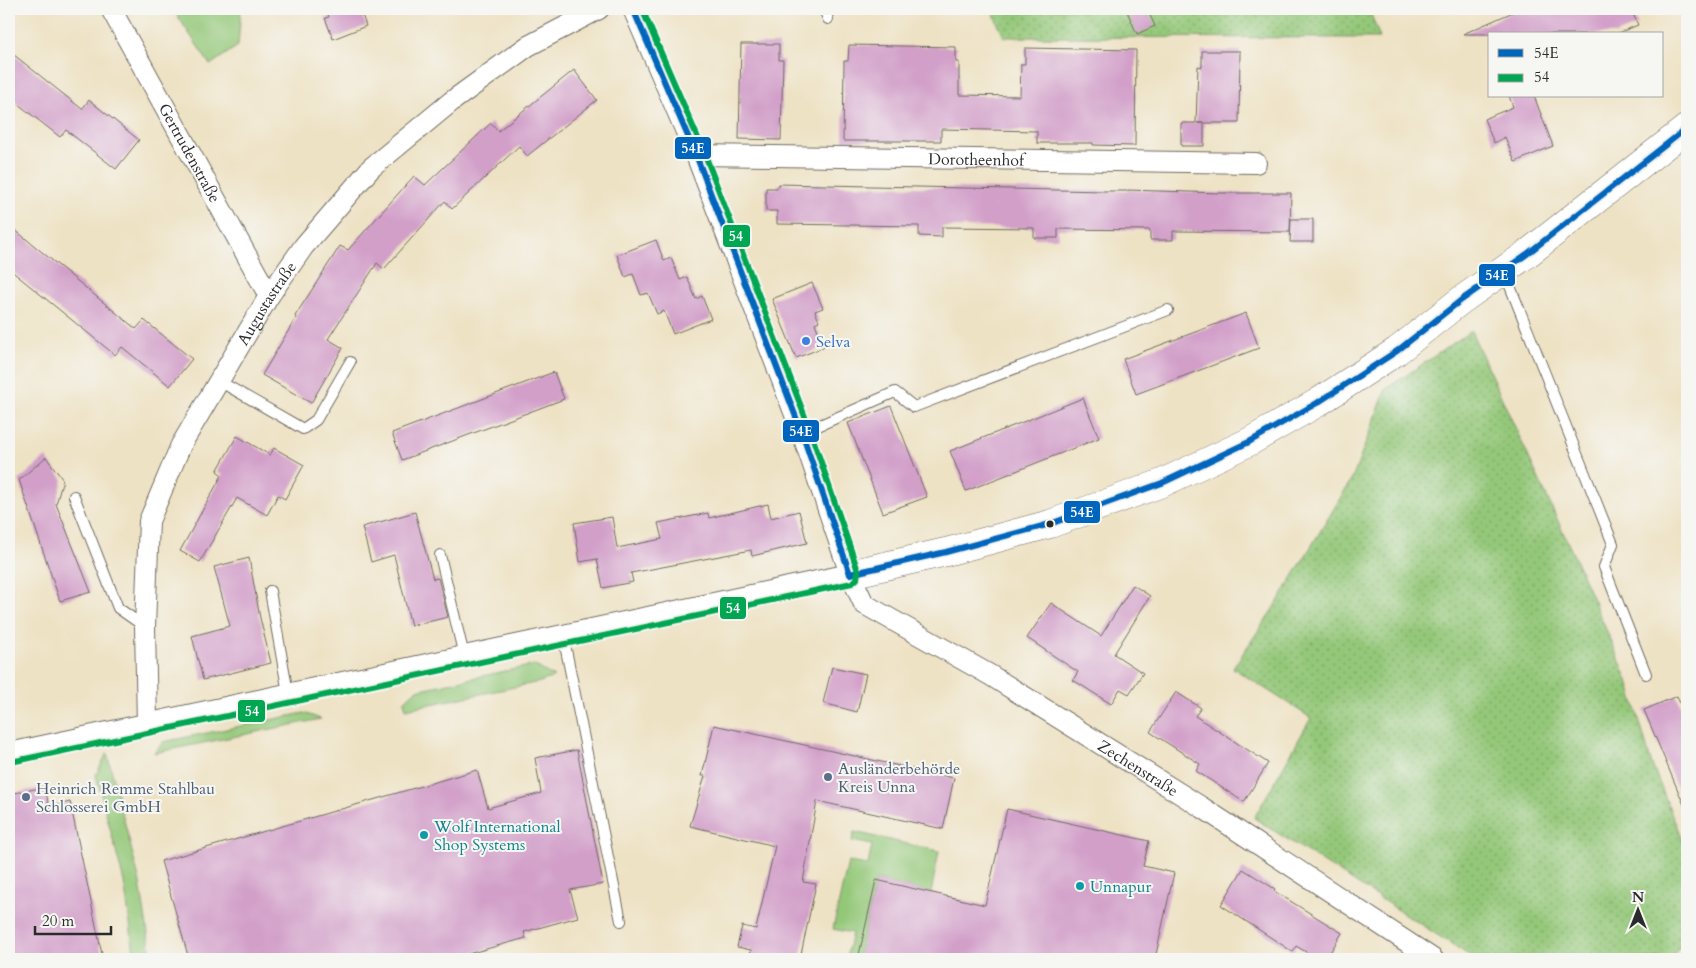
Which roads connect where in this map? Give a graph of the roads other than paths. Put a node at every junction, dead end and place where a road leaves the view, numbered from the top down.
1 (111, 9) edge
2 (600, 9) edge
3 (633, 9) edge
4 (824, 9) edge
5 (828, 19) dead end
6 (1687, 128) edge
7 (696, 155) junction
8 (1256, 163) dead end
9 (1504, 270) junction
10 (269, 296) junction
11 (1168, 310) dead end
12 (350, 362) dead end
13 (219, 381) junction
14 (802, 433) junction
15 (74, 496) dead end
16 (440, 555) dead end
17 (850, 574) junction
18 (270, 591) dead end
19 (145, 627) junction
20 (563, 635) junction
21 (464, 656) junction
22 (1646, 674) dead end
23 (288, 693) junction
24 (147, 723) junction
25 (9, 753) edge
26 (621, 921) dead end
27 (1433, 959) edge

1 - 10 street, Gertrudenstraße
2 - 10 street, Augustastraße
3 - 7 street, Zechenstraße
4 - 5 lane
6 - 9 street
7 - 8 street, Dorotheenhof
7 - 14 street, Zechenstraße
9 - 17 street
9 - 22 lane
10 - 13 street, Augustastraße
11 - 14 lane
12 - 13 lane
13 - 19 street, Augustastraße
14 - 17 street, Zechenstraße
15 - 19 lane
16 - 21 lane
17 - 20 street
17 - 27 street, Zechenstraße
18 - 23 lane
19 - 24 street, Augustastraße
20 - 21 street
20 - 26 lane
21 - 23 street
23 - 24 street
24 - 25 street

